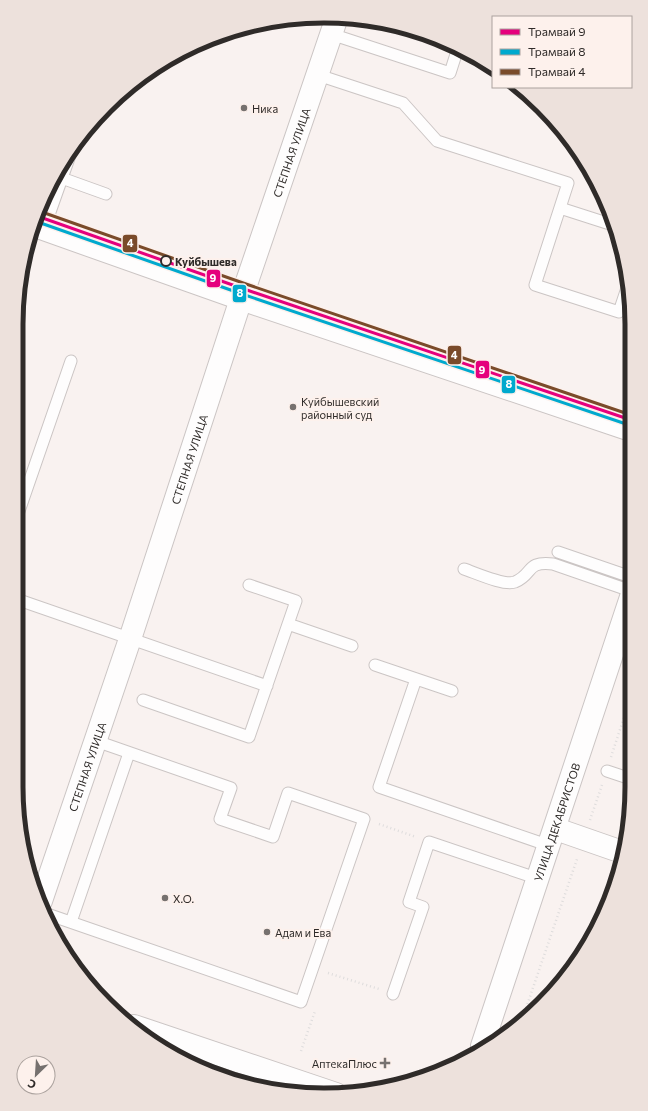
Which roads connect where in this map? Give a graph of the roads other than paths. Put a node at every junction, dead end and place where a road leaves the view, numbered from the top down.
1 (334, 26) edge
2 (456, 54) edge
3 (318, 75) junction
4 (61, 178) edge
5 (106, 194) dead end
6 (560, 208) junction
7 (608, 223) edge
8 (38, 227) edge
9 (241, 299) junction
10 (623, 299) edge
11 (71, 361) dead end
12 (625, 428) edge
13 (23, 500) edge
14 (558, 552) dead end
15 (464, 569) dead end
16 (625, 575) edge
17 (249, 585) dead end
18 (625, 589) edge
19 (23, 601) edge
20 (625, 616) edge
21 (288, 624) junction
22 (130, 639) junction
23 (352, 646) dead end
24 (375, 665) dead end
25 (416, 679) junction
26 (267, 686) junction
27 (452, 691) dead end
28 (143, 700) dead end
29 (96, 741) junction
30 (129, 753) junction
31 (607, 771) dead end
32 (625, 777) edge
33 (553, 838) junction
34 (618, 851) edge
35 (539, 879) junction
36 (43, 895) edge
37 (52, 916) edge
38 (71, 922) junction
39 (393, 994) road end
40 (148, 1031) edge
41 (483, 1042) edge
42 (317, 1088) edge

1 - 2 lane
1 - 3 street, СТЕПНАЯ УЛИЦА
3 - 6 lane
3 - 9 street, СТЕПНАЯ УЛИЦА
4 - 5 lane
6 - 7 lane
6 - 10 lane
8 - 9 street
9 - 12 street
9 - 22 street, СТЕПНАЯ УЛИЦА
11 - 13 lane
14 - 16 lane
15 - 18 lane
17 - 21 lane
19 - 22 lane
20 - 33 street, УЛИЦА ДЕКАБРИСТОВ
21 - 23 lane
21 - 26 lane
22 - 26 lane
22 - 29 street, СТЕПНАЯ УЛИЦА
24 - 25 lane
25 - 27 lane
25 - 33 lane
26 - 28 lane
29 - 30 lane
29 - 36 street, СТЕПНАЯ УЛИЦА
30 - 38 lane
30 - 38 lane
31 - 32 lane
33 - 34 street
33 - 35 street, УЛИЦА ДЕКАБРИСТОВ
35 - 39 lane
35 - 41 street, УЛИЦА ДЕКАБРИСТОВ
37 - 38 lane
40 - 42 street

